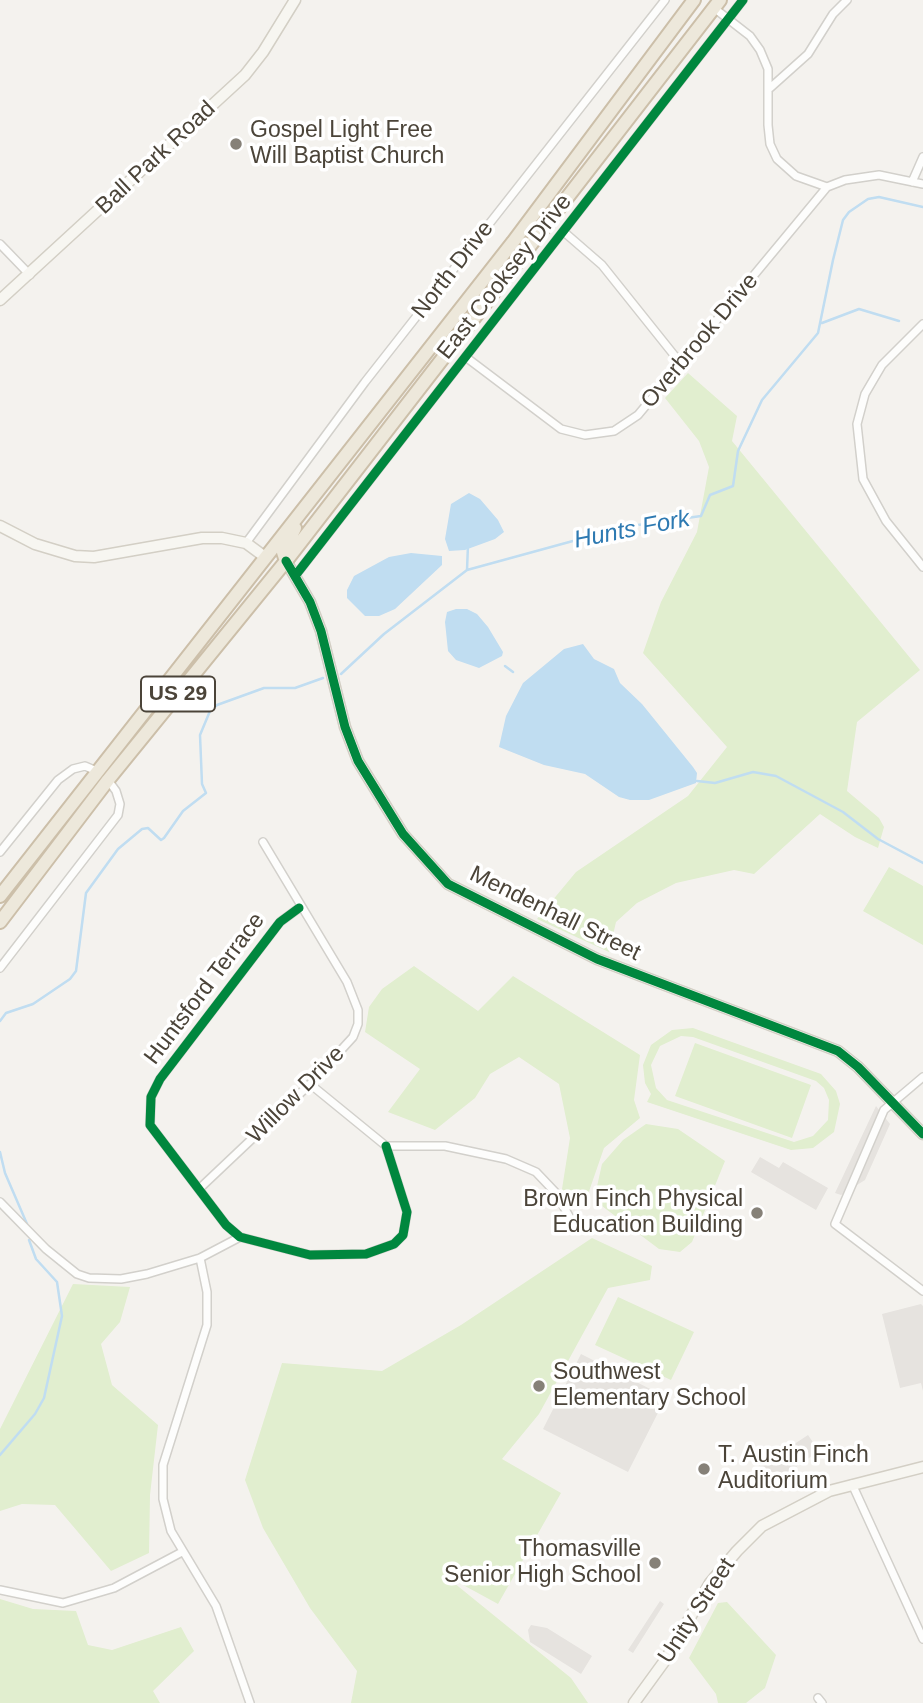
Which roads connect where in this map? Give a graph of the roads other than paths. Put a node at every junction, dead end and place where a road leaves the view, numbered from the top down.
1 (295, 0) edge
2 (665, 0) edge
3 (694, 0) edge
4 (743, 0) edge
5 (847, 0) edge
6 (717, 4) edge
7 (729, 19) junction
8 (770, 88) junction
9 (923, 157) edge
10 (912, 182) junction
11 (923, 184) edge
12 (827, 187) junction
13 (564, 232) junction
14 (0, 244) edge
15 (30, 275) junction
16 (0, 300) edge
17 (923, 324) edge
18 (467, 358) junction
19 (682, 365) junction
20 (307, 506) junction
21 (0, 526) edge
22 (246, 543) junction
23 (265, 556) junction
24 (286, 561) junction
25 (923, 567) edge
26 (295, 576) junction
27 (232, 628) junction
28 (103, 776) junction
29 (263, 842) dead end
30 (0, 852) edge
31 (0, 896) edge
32 (299, 908) junction
33 (0, 922) edge
34 (0, 968) edge
35 (923, 1077) edge
36 (310, 1084) junction
37 (893, 1102) junction
38 (923, 1135) edge
39 (386, 1146) junction
40 (199, 1189) junction
41 (0, 1202) edge
42 (570, 1218) dead end
43 (240, 1237) junction
44 (200, 1258) junction
45 (923, 1291) edge
46 (923, 1467) edge
47 (852, 1484) junction
48 (182, 1552) junction
49 (0, 1590) edge
50 (923, 1639) edge
51 (250, 1703) edge
52 (634, 1703) edge

1 - 15 street, Ball Park Road
2 - 22 street, North Drive
3 - 20 highway, US 29
4 - 7 street, East Cooksey Drive
5 - 8 street
6 - 7 street
6 - 24 highway, US 29
7 - 8 street
7 - 13 street, East Cooksey Drive
8 - 12 street
9 - 10 street
10 - 11 street
10 - 12 street
12 - 19 street, Overbrook Drive
13 - 18 street, East Cooksey Drive
13 - 19 street
14 - 15 street
15 - 16 street, Ball Park Road
17 - 25 street
18 - 19 street, Overbrook Drive
18 - 26 street, East Cooksey Drive
20 - 23 highway, US 29
20 - 24 highway
21 - 22 street
22 - 23 street
23 - 27 highway
23 - 28 highway, US 29
24 - 26 street, Mendenhall Street
24 - 27 highway, US 29
26 - 37 street, Mendenhall Street
27 - 28 highway, US 29
28 - 30 street
28 - 31 highway, US 29
28 - 33 highway, US 29
28 - 34 street
29 - 32 street, Willow Drive
32 - 36 street, Willow Drive
32 - 40 street, Huntsford Terrace
35 - 37 street
36 - 39 street
36 - 40 street, Willow Drive
37 - 38 street, Mendenhall Street
37 - 45 street
39 - 42 street
39 - 43 street
40 - 43 street, Huntsford Terrace
41 - 44 street
43 - 44 street
44 - 48 street
46 - 47 street, Unity Street
47 - 50 street
47 - 52 street, Unity Street
48 - 49 street
48 - 51 street

